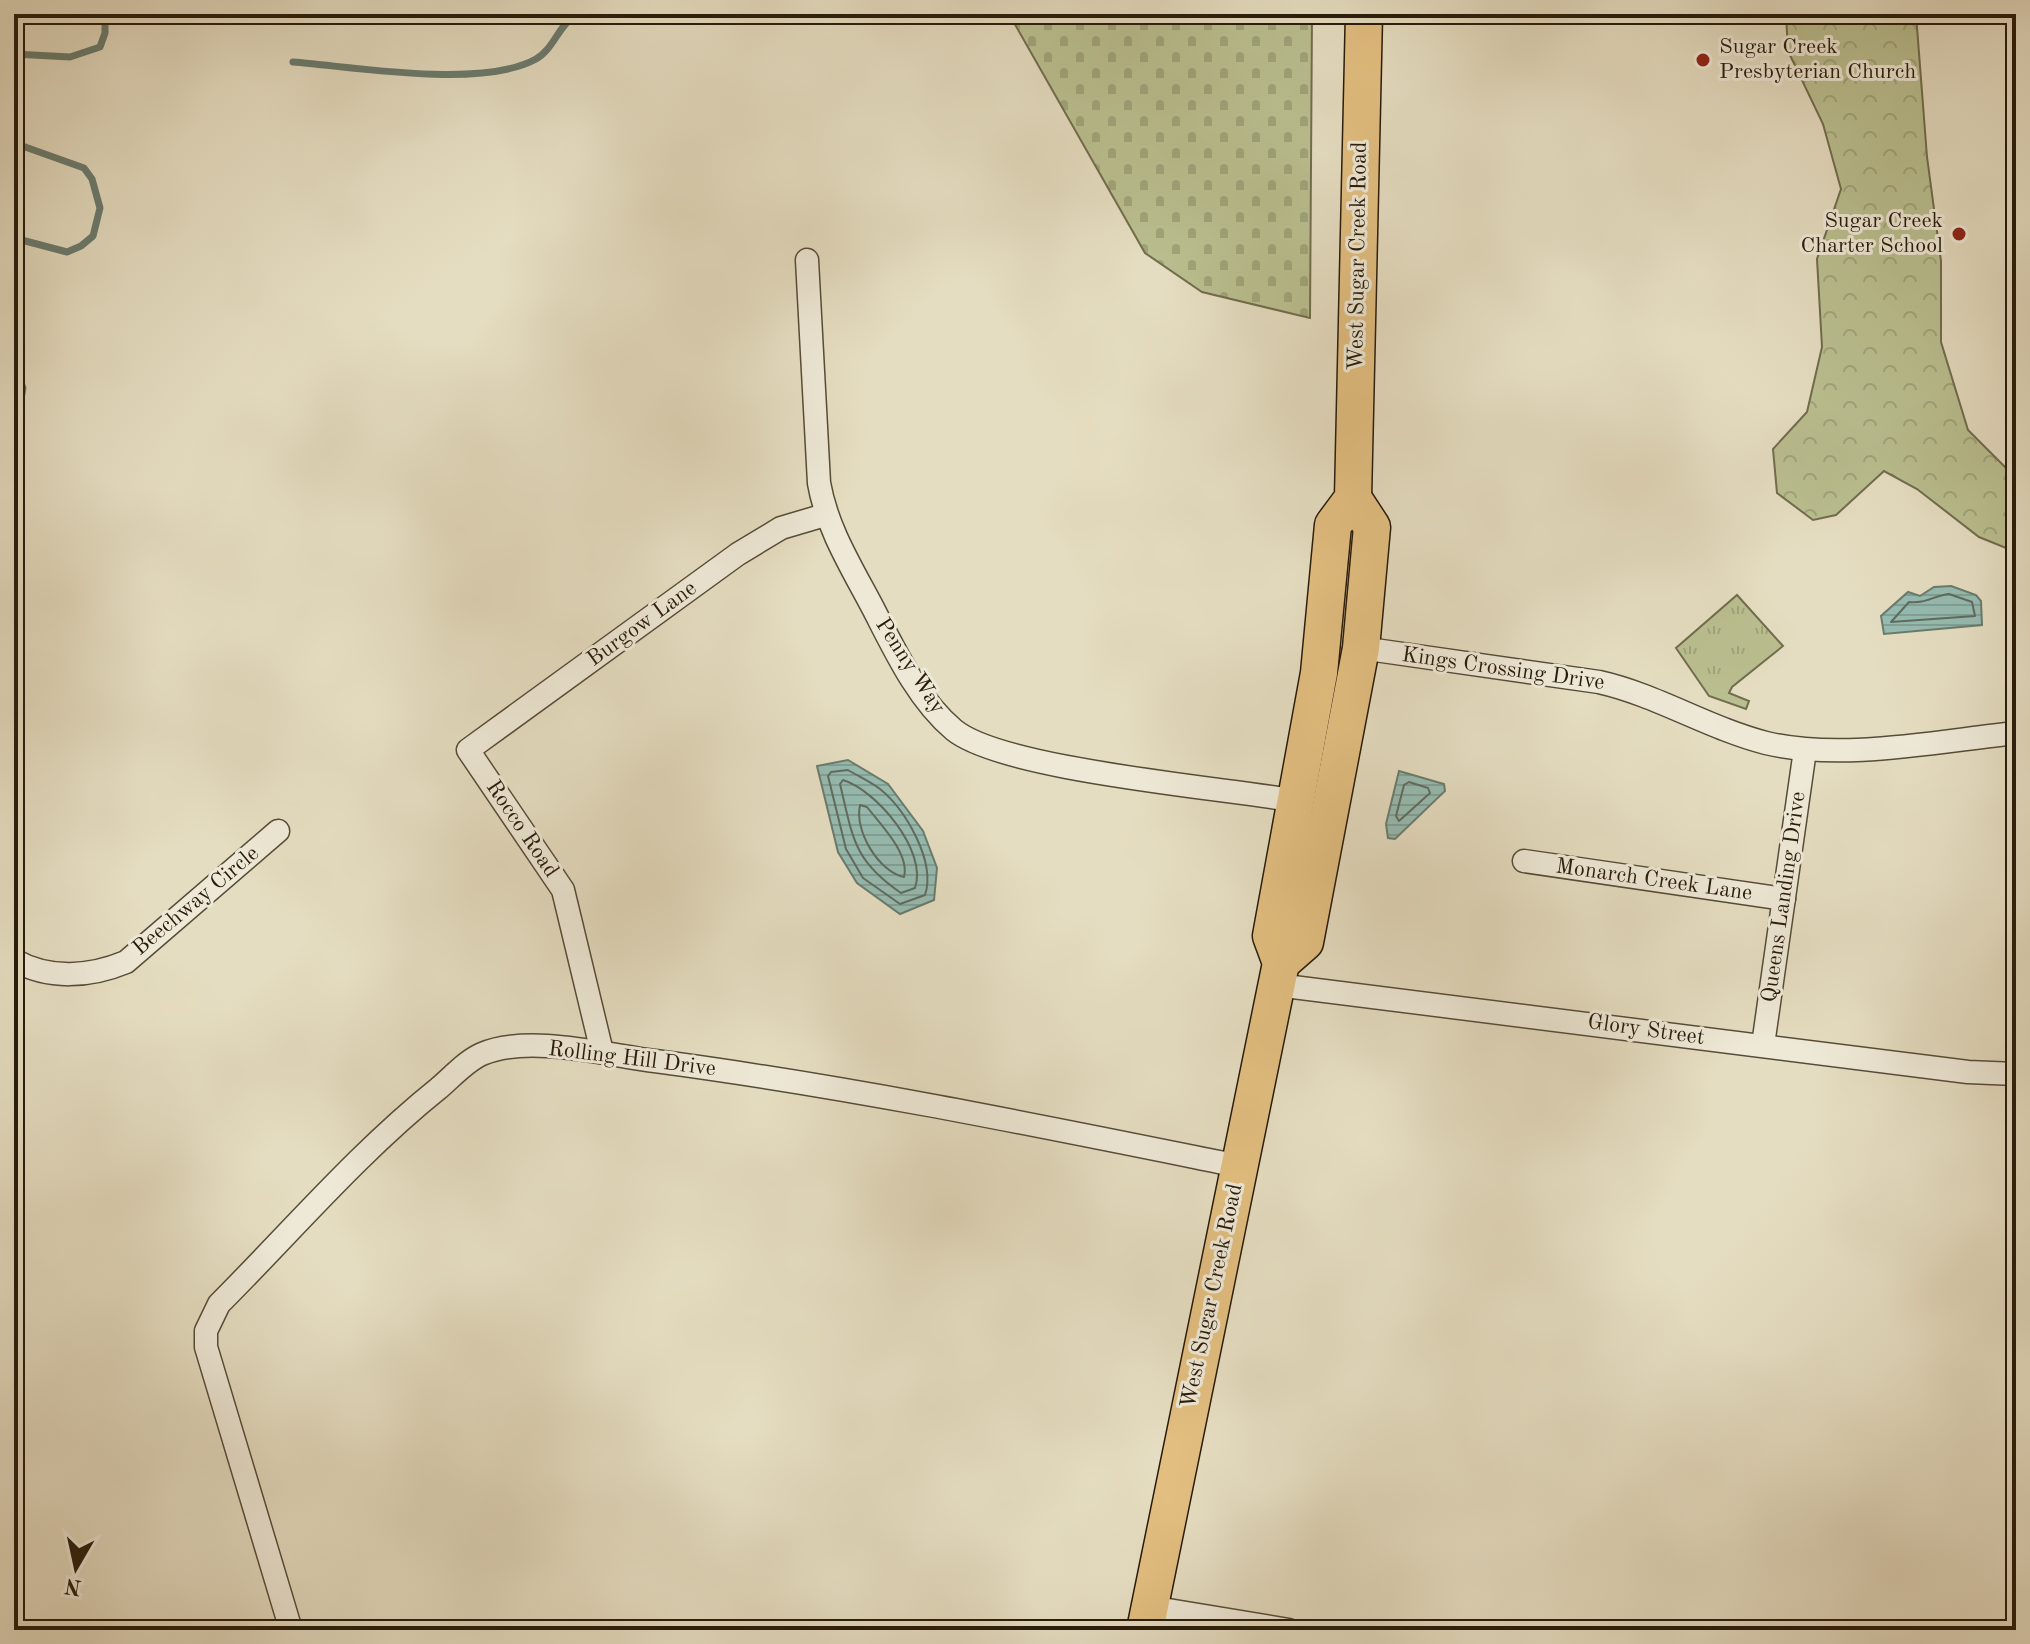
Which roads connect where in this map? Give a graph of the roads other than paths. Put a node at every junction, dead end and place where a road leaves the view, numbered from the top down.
1 (1364, 14) edge
2 (807, 260) dead end
3 (1353, 498) junction
4 (825, 515) junction
5 (1361, 648) junction
6 (2016, 733) edge
7 (468, 750) joint
8 (1805, 750) junction
9 (1297, 801) junction
10 (278, 831) dead end
11 (1524, 861) dead end
12 (1784, 899) junction
13 (16, 961) edge
14 (1279, 974) junction
15 (1763, 1045) junction
16 (602, 1052) junction
17 (2016, 1074) edge
18 (1239, 1166) junction
19 (1147, 1618) edge
20 (291, 1630) edge
21 (1289, 1630) edge

1 - 3 main road, West Sugar Creek Road
2 - 4 street, Penny Way
3 - 5 main road, West Sugar Creek Road
3 - 9 main road, West Sugar Creek Road
4 - 7 street, Burgow Lane
4 - 9 street, Penny Way
5 - 8 street, Kings Crossing Drive
5 - 14 main road, West Sugar Creek Road
6 - 8 street, Kings Crossing Drive
7 - 16 street, Rocco Road
8 - 12 street, Queens Landing Drive
9 - 14 main road, West Sugar Creek Road
10 - 13 street, Beechway Circle
11 - 12 street, Monarch Creek Lane
12 - 15 street, Queens Landing Drive
14 - 15 street, Glory Street
14 - 18 main road, West Sugar Creek Road
15 - 17 street, Glory Street
16 - 18 street, Rolling Hill Drive
16 - 20 street, Rolling Hill Drive
18 - 19 main road, West Sugar Creek Road
19 - 21 street

